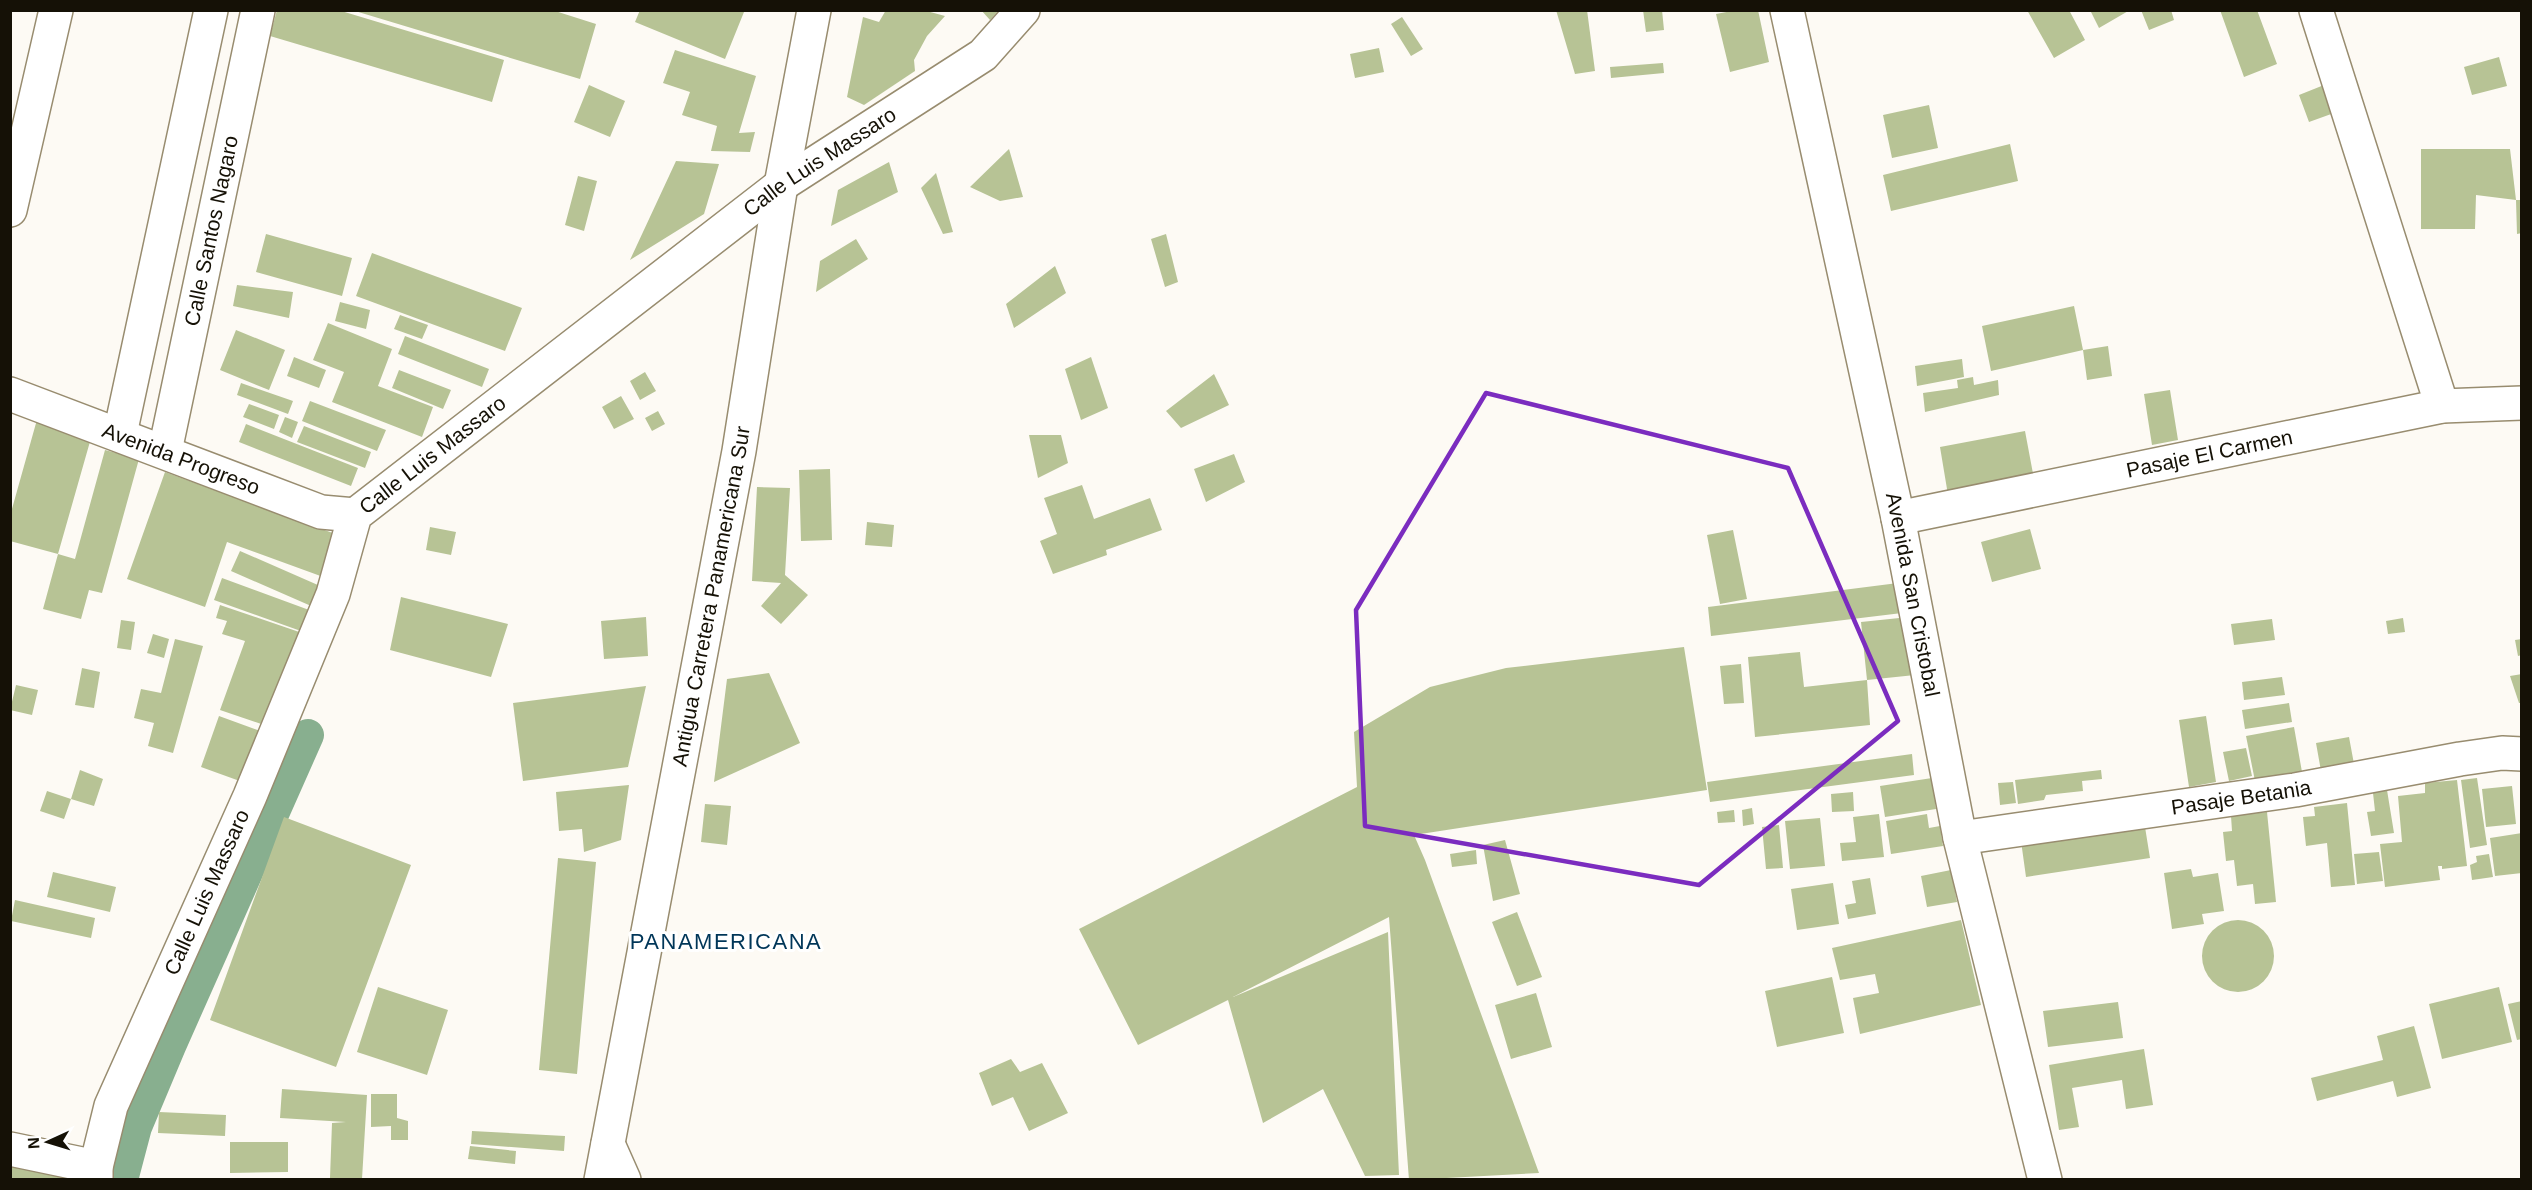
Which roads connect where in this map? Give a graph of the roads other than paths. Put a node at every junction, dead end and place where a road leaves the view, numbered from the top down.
1 (56, 10) edge
2 (211, 10) edge
3 (258, 10) edge
4 (814, 10) edge
5 (1023, 10) edge
6 (1786, 10) edge
7 (2316, 10) edge
8 (781, 185) junction
9 (10, 210) edge
10 (10, 394) edge
11 (2522, 402) edge
12 (2442, 406) junction
13 (120, 434) junction
14 (165, 451) junction
15 (355, 515) junction
16 (1898, 518) junction
17 (2522, 754) edge
18 (1960, 838) junction
19 (608, 1144) junction
20 (10, 1149) edge
21 (96, 1173) edge
22 (601, 1179) edge
23 (624, 1179) edge
24 (2045, 1179) edge

1 - 9 main road
2 - 13 main road
3 - 14 main road, Calle Santos Nagaro
4 - 8 main road, Antigua Carretera Panamericana Sur
5 - 8 main road, Calle Luis Massaro
6 - 16 main road, Avenida San Cristobal
7 - 12 main road
8 - 15 main road, Calle Luis Massaro
8 - 19 main road, Antigua Carretera Panamericana Sur
10 - 13 main road, Avenida Progreso
11 - 12 main road, Pasaje El Carmen
12 - 16 main road, Pasaje El Carmen
13 - 14 main road, Avenida Progreso
14 - 15 main road, Avenida Progreso
15 - 21 main road, Calle Luis Massaro
16 - 18 main road, Avenida San Cristobal
17 - 18 main road, Pasaje Betania
18 - 24 main road, Avenida San Cristobal
19 - 22 main road, Antigua Carretera Panamericana Sur
19 - 23 main road
20 - 21 main road

